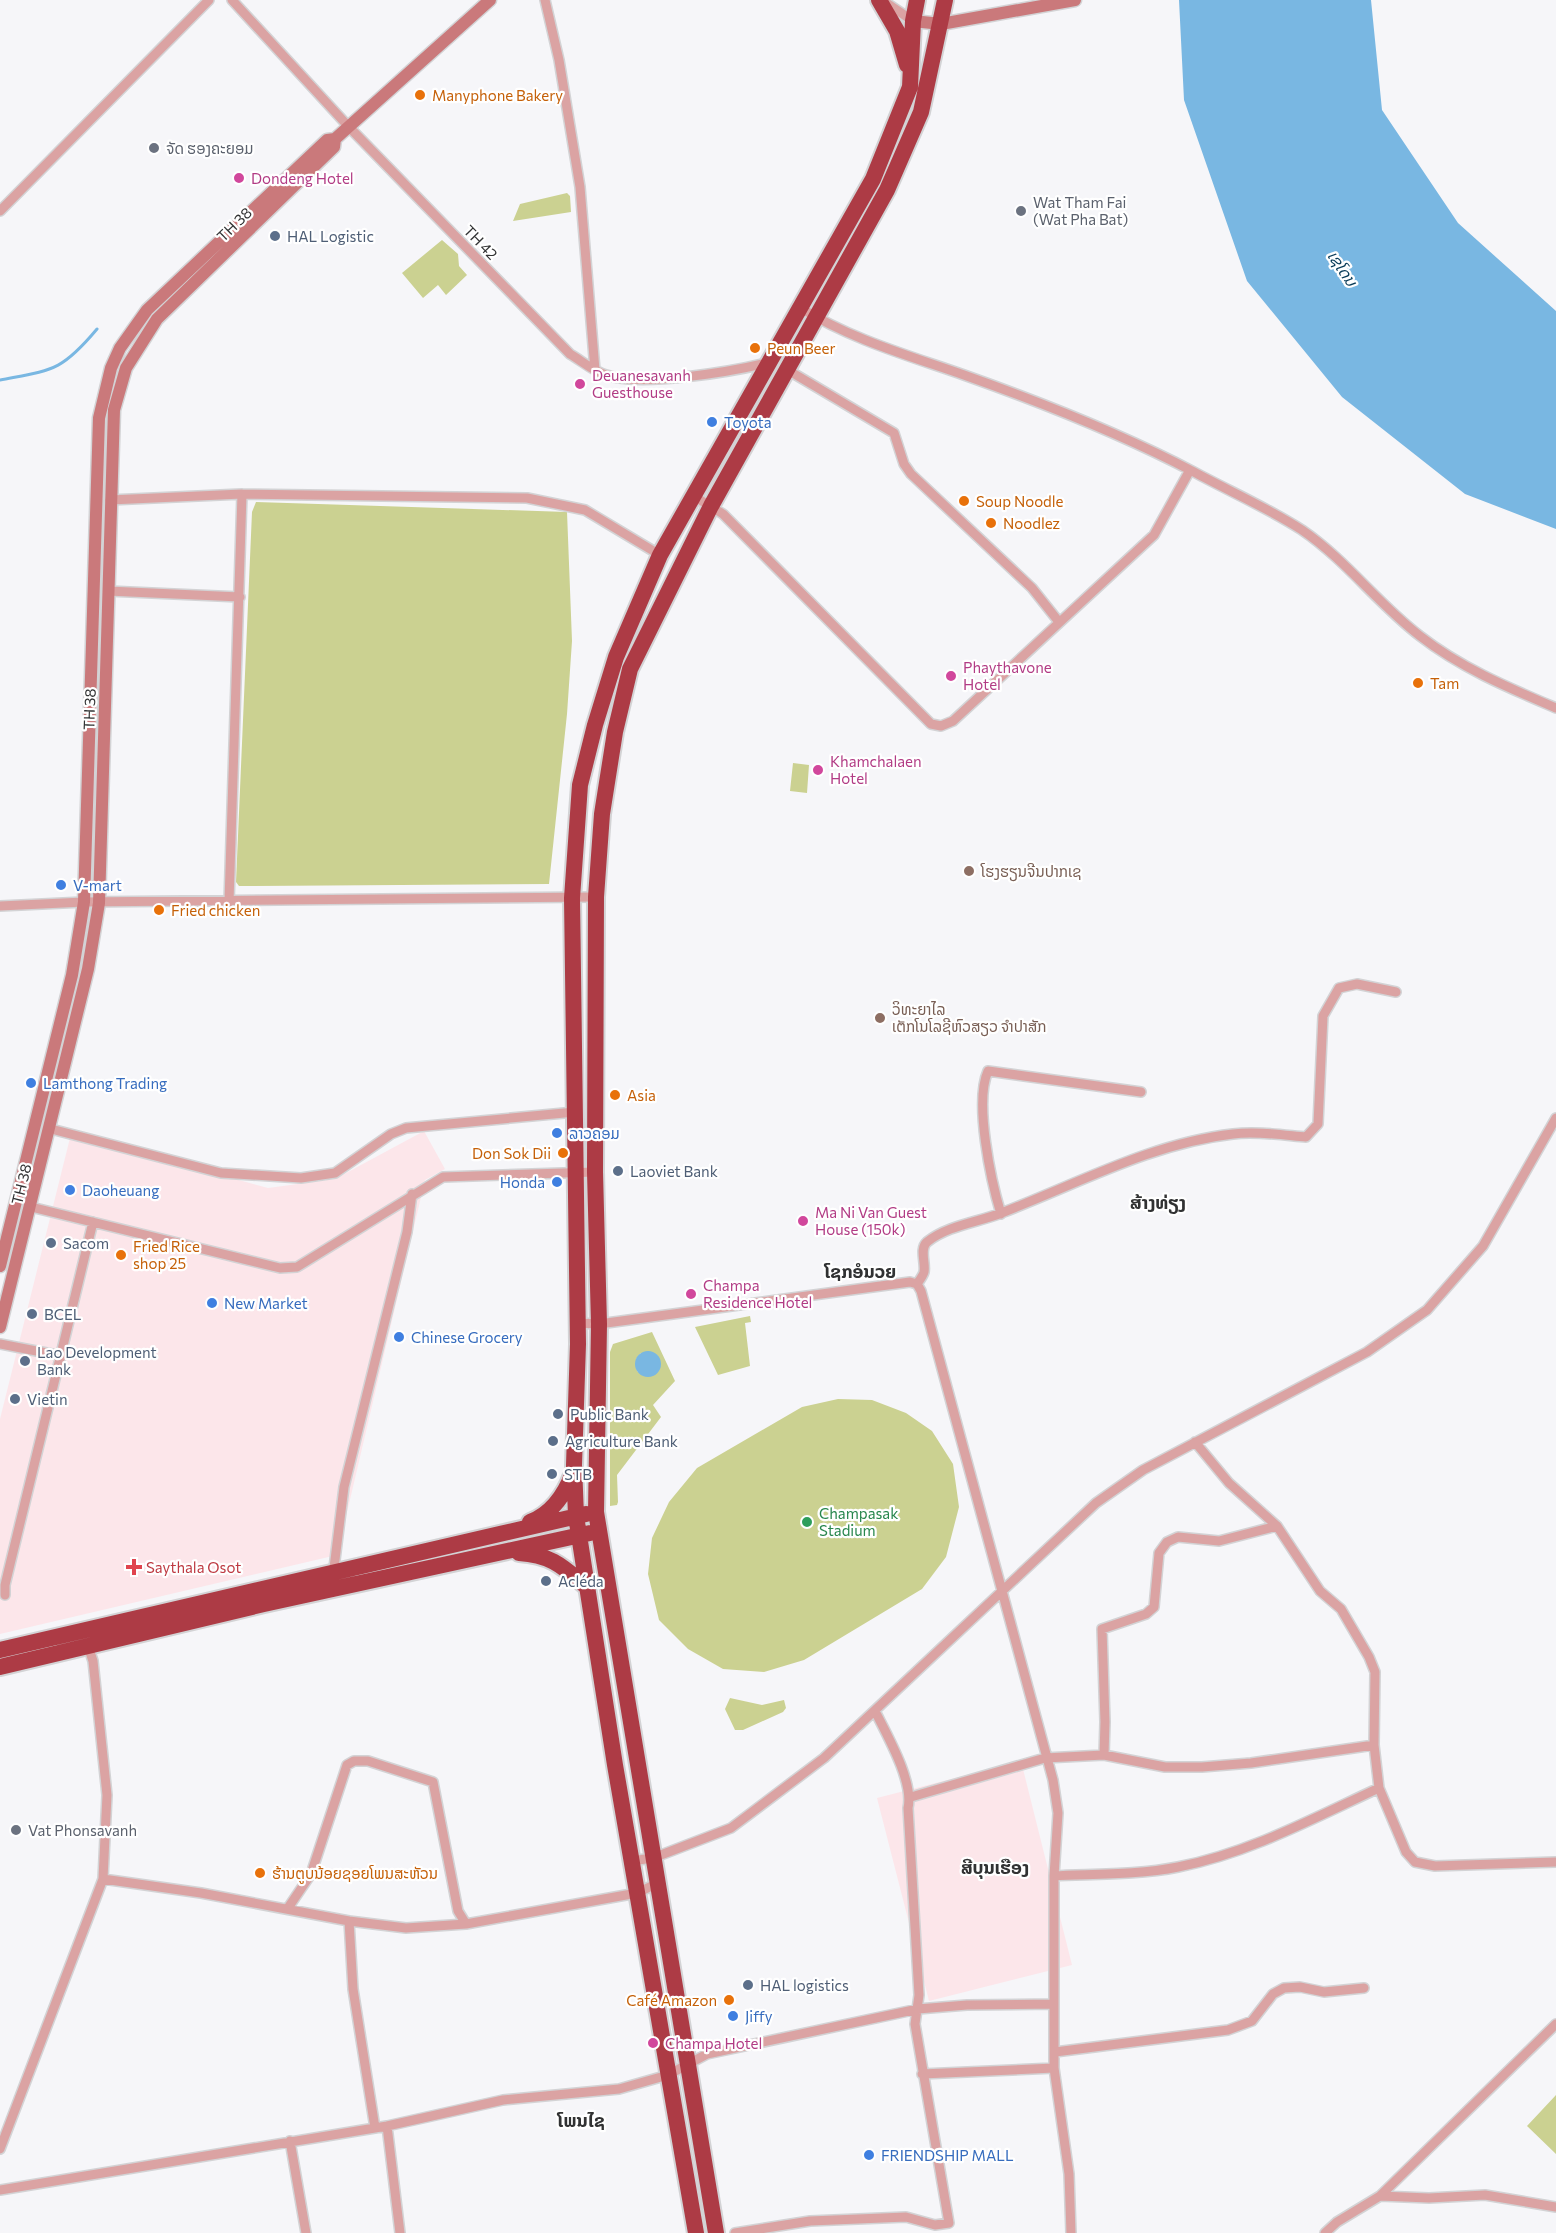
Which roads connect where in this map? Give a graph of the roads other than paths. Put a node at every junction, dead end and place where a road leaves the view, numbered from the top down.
1 (209, 0) edge
2 (232, 0) edge
3 (490, 0) edge
4 (544, 0) edge
5 (881, 0) edge
6 (917, 0) edge
7 (945, 0) edge
8 (1075, 0) edge
9 (913, 21) junction
10 (941, 24) junction
11 (910, 87) junction
12 (348, 126) junction
13 (335, 139) junction
14 (0, 211) edge
15 (801, 308) junction
16 (816, 318) junction
17 (767, 363) junction
18 (786, 369) junction
19 (595, 370) junction
20 (1190, 470) junction
21 (242, 494) junction
22 (692, 495) junction
23 (110, 500) junction
24 (711, 506) junction
25 (660, 555) junction
26 (108, 591) junction
27 (240, 597) junction
28 (1059, 622) junction
29 (1556, 708) edge
30 (596, 897) junction
31 (572, 898) junction
32 (84, 902) junction
33 (229, 902) junction
34 (99, 903) junction
35 (0, 906) edge
36 (1396, 992) dead end
37 (1141, 1092) dead end
38 (575, 1112) junction
39 (1556, 1118) edge
40 (51, 1129) junction
41 (596, 1172) junction
42 (576, 1173) junction
43 (412, 1194) junction
44 (31, 1207) junction
45 (1001, 1214) junction
46 (93, 1222) junction
47 (0, 1266) edge
48 (917, 1284) junction
49 (576, 1323) junction
50 (599, 1324) junction
51 (0, 1327) edge
52 (0, 1344) edge
53 (62, 1356) junction
54 (1195, 1442) junction
55 (574, 1470) junction
56 (596, 1512) junction
57 (576, 1516) junction
58 (1277, 1526) junction
59 (598, 1531) junction
60 (501, 1533) junction
61 (579, 1535) junction
62 (503, 1552) junction
63 (334, 1580) junction
64 (587, 1587) junction
65 (1003, 1589) junction
66 (5, 1595) dead end
67 (86, 1639) junction
68 (0, 1650) edge
69 (0, 1667) edge
70 (875, 1711) junction
71 (1374, 1745) junction
72 (1104, 1755) junction
73 (1045, 1758) junction
74 (1379, 1788) junction
75 (911, 1797) junction
76 (653, 1858) junction
77 (631, 1861) junction
78 (1556, 1862) edge
79 (1054, 1876) junction
80 (103, 1879) junction
81 (658, 1883) junction
82 (637, 1893) junction
83 (288, 1908) junction
84 (349, 1922) junction
85 (466, 1924) junction
86 (1364, 1988) dead end
87 (1054, 2004) junction
88 (918, 2009) junction
89 (1556, 2024) edge
90 (1055, 2052) junction
91 (687, 2064) junction
92 (1054, 2068) junction
93 (922, 2074) junction
94 (668, 2076) junction
95 (387, 2126) junction
96 (375, 2128) junction
97 (290, 2141) junction
98 (0, 2149) edge
99 (0, 2190) edge
100 (1380, 2196) junction
101 (1556, 2207) edge
102 (306, 2233) edge
103 (400, 2233) edge
104 (696, 2233) edge
105 (716, 2233) edge
106 (735, 2233) edge
107 (1071, 2233) edge
108 (1325, 2233) edge

1 - 14 street
2 - 12 street, TH 42
3 - 12 street
4 - 19 street
5 - 9 street
5 - 11 highway
6 - 9 highway
7 - 10 highway
8 - 10 street
9 - 10 street
9 - 11 highway
10 - 16 highway
11 - 15 highway
12 - 13 street
12 - 19 street, TH 42
13 - 23 street, TH 38
13 - 32 street, TH 38
15 - 16 street
15 - 17 highway
16 - 18 highway
16 - 20 street
17 - 19 street, TH 42
17 - 22 highway
18 - 24 highway
18 - 28 street
20 - 28 street
20 - 29 street
21 - 23 street
21 - 25 street
21 - 27 street
22 - 24 street
22 - 25 highway
23 - 26 street, TH 38
24 - 28 street
24 - 30 highway
25 - 31 highway
26 - 27 street
26 - 34 street, TH 38
27 - 33 street
30 - 31 street
30 - 41 highway
31 - 33 street
31 - 38 highway
32 - 34 street
32 - 35 street
32 - 47 street, TH 38
33 - 34 street
34 - 40 street, TH 38
36 - 45 street
37 - 45 street
38 - 40 street
38 - 42 highway
39 - 54 street
40 - 44 street, TH 38
41 - 42 street
41 - 50 highway
42 - 43 street
42 - 49 highway
43 - 46 street
43 - 63 street
44 - 46 street
44 - 51 street, TH 38
45 - 48 street
46 - 53 street
48 - 50 street
48 - 65 street
49 - 50 street
49 - 55 highway
50 - 56 highway
52 - 53 street
53 - 66 street
54 - 58 street
54 - 65 street
55 - 57 highway
55 - 60 highway
56 - 57 highway
56 - 59 highway
57 - 60 highway
57 - 61 highway
58 - 71 street
58 - 72 street
59 - 61 highway
59 - 76 highway
60 - 63 highway
61 - 62 highway
61 - 64 highway
62 - 63 highway
62 - 64 highway
63 - 67 highway
64 - 77 highway
65 - 70 street
65 - 73 street
67 - 68 highway
67 - 69 highway
67 - 80 street
70 - 75 street
70 - 76 street
71 - 72 street
71 - 74 street
72 - 73 street
73 - 75 street
73 - 79 street
74 - 78 street
74 - 79 street
75 - 88 street
76 - 77 street
76 - 81 highway
77 - 82 highway
79 - 87 street
80 - 83 street
80 - 98 street
81 - 82 street
81 - 91 highway
82 - 85 street
82 - 94 highway
83 - 84 street
83 - 85 street
84 - 85 street
84 - 96 street
86 - 90 street
87 - 88 street
87 - 90 street
88 - 91 street
88 - 93 street
89 - 100 street
90 - 92 street
91 - 94 street
91 - 105 highway
92 - 93 street
92 - 107 street
93 - 106 street
94 - 95 street
94 - 104 highway
95 - 96 street
95 - 103 street
96 - 97 street
97 - 99 street
97 - 102 street
100 - 101 street
100 - 108 street

